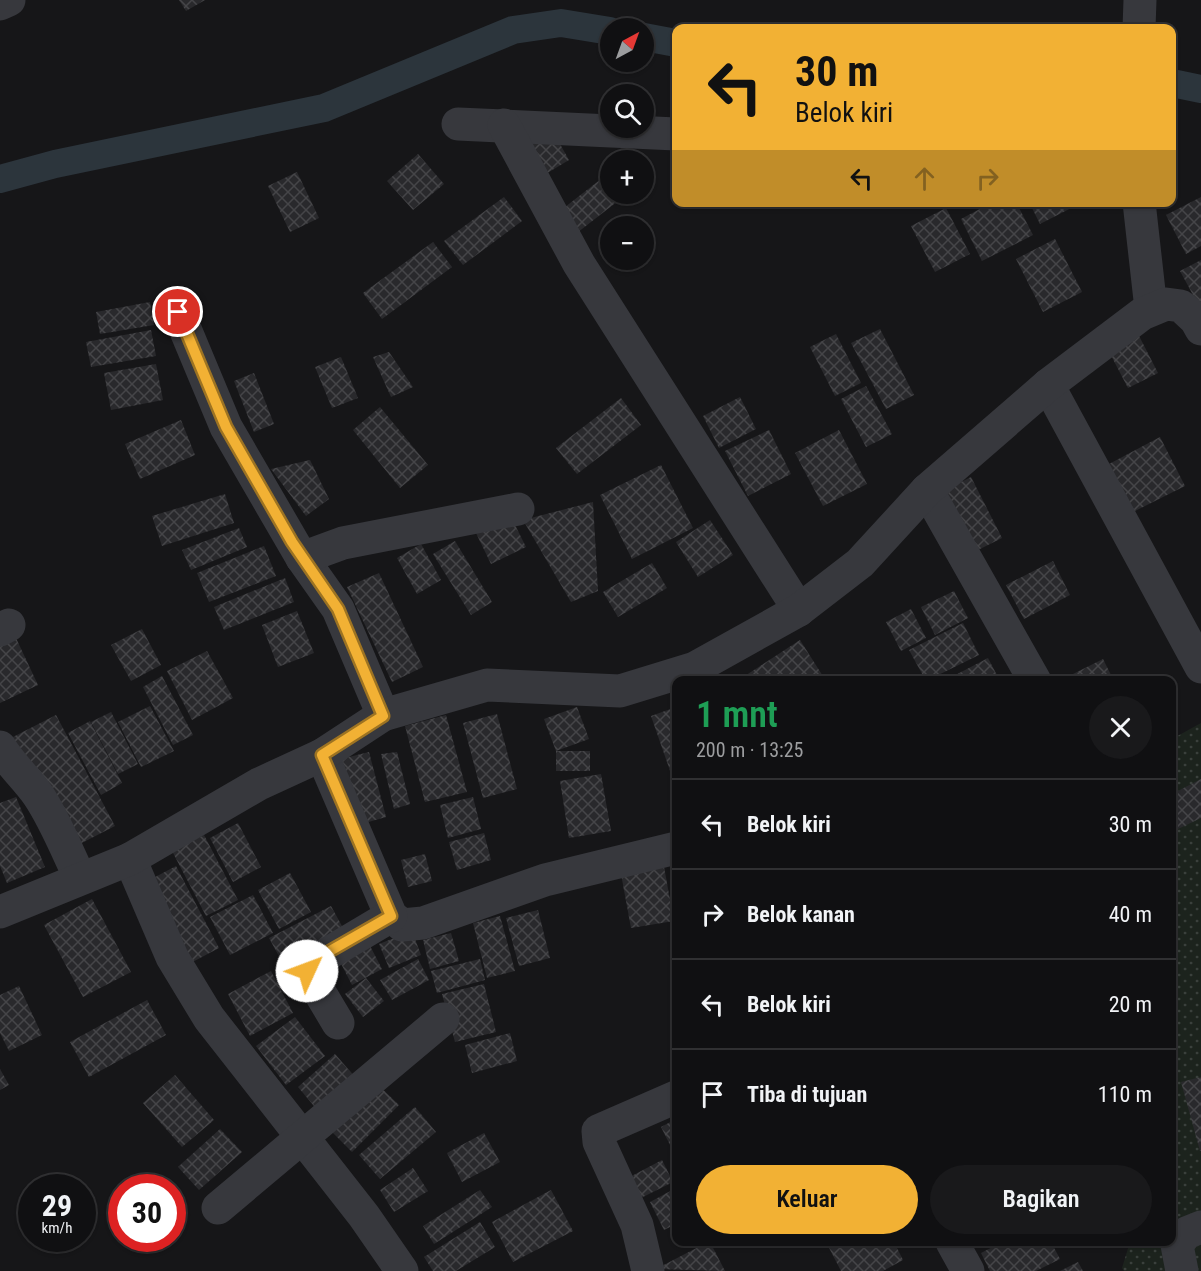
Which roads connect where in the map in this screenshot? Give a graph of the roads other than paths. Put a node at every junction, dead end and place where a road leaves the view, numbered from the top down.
1 (9, 0) edge
2 (1140, 0) edge
3 (0, 4) edge
4 (1139, 24) edge
5 (458, 124) dead end
6 (504, 125) junction
7 (672, 134) edge
8 (1140, 207) edge
9 (1151, 309) junction
10 (178, 312) dead end
11 (1201, 329) edge
12 (1048, 385) junction
13 (927, 490) junction
14 (518, 508) dead end
15 (302, 558) junction
16 (799, 610) junction
17 (1201, 667) edge
18 (1032, 676) edge
19 (383, 716) junction
20 (0, 747) edge
21 (322, 755) junction
22 (672, 849) edge
23 (130, 859) junction
24 (80, 878) junction
25 (0, 912) edge
26 (391, 916) junction
27 (442, 1019) dead end
28 (338, 1023) dead end
29 (672, 1099) edge
30 (302, 1139) junction
31 (218, 1208) dead end
32 (1201, 1227) edge
33 (954, 1246) edge
34 (402, 1271) edge
35 (648, 1271) edge
36 (968, 1271) edge
37 (1182, 1271) edge

1 - 3 street
2 - 4 street
5 - 6 street
6 - 7 street
6 - 16 street
8 - 9 street
9 - 11 street
9 - 12 street
10 - 15 street
12 - 13 street
12 - 17 street
13 - 16 street
13 - 18 street
14 - 15 street
15 - 19 street
16 - 19 street
19 - 21 street
20 - 24 street
21 - 23 street
21 - 26 street
22 - 26 street
23 - 24 street
23 - 30 street
24 - 25 street
26 - 28 street
27 - 30 street
29 - 35 street
30 - 31 street
30 - 34 street
32 - 37 street
33 - 36 street

